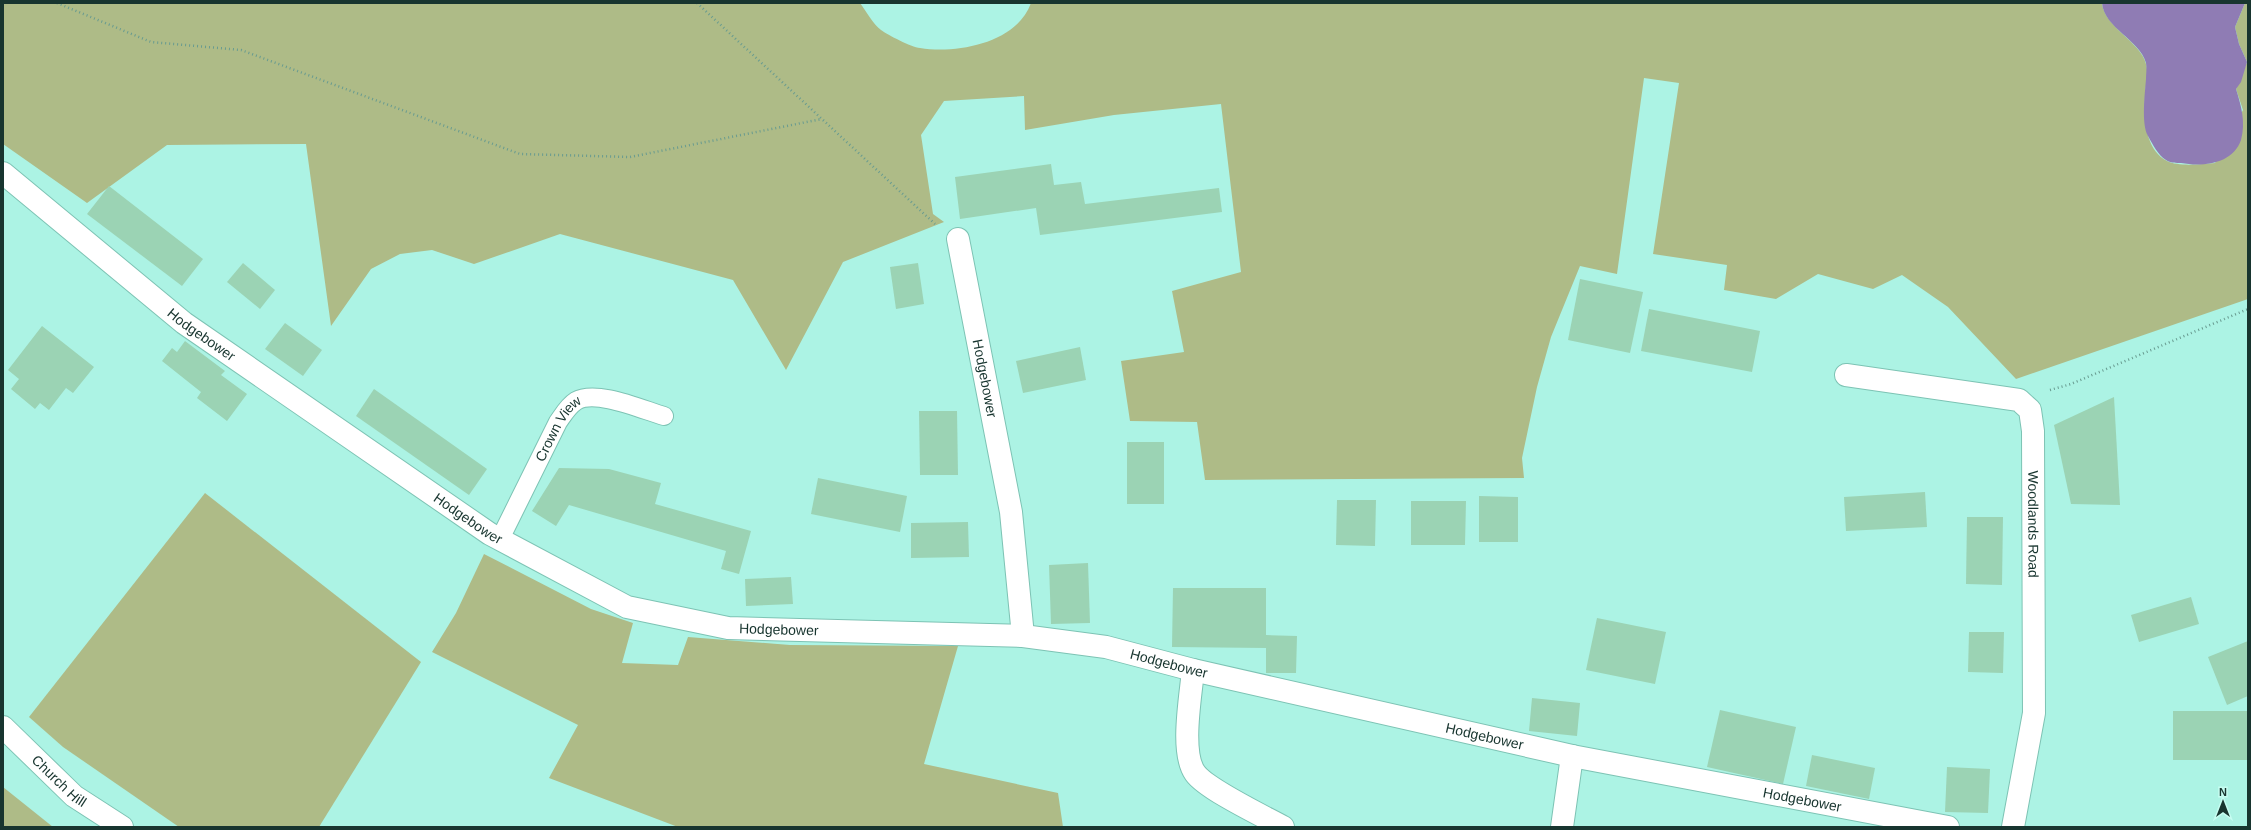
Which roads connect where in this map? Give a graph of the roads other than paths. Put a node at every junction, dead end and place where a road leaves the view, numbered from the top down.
1 (3, 173) edge
2 (958, 239) road end
3 (1846, 375) dead end
4 (664, 416) dead end
5 (500, 539) junction
6 (1023, 636) junction
7 (1193, 670) junction
8 (3, 728) edge
9 (1572, 756) junction
10 (122, 827) edge
11 (1282, 827) edge
12 (1562, 827) edge
13 (1948, 827) edge
14 (2014, 827) edge

1 - 5 street, Hodgebower
2 - 6 street, Hodgebower
3 - 14 street, Woodlands Road
4 - 5 lane, Crown View
5 - 6 street, Hodgebower
6 - 7 street, Hodgebower
7 - 9 street, Hodgebower
7 - 11 street
8 - 10 street, Church Hill
9 - 12 street
9 - 13 street, Hodgebower

